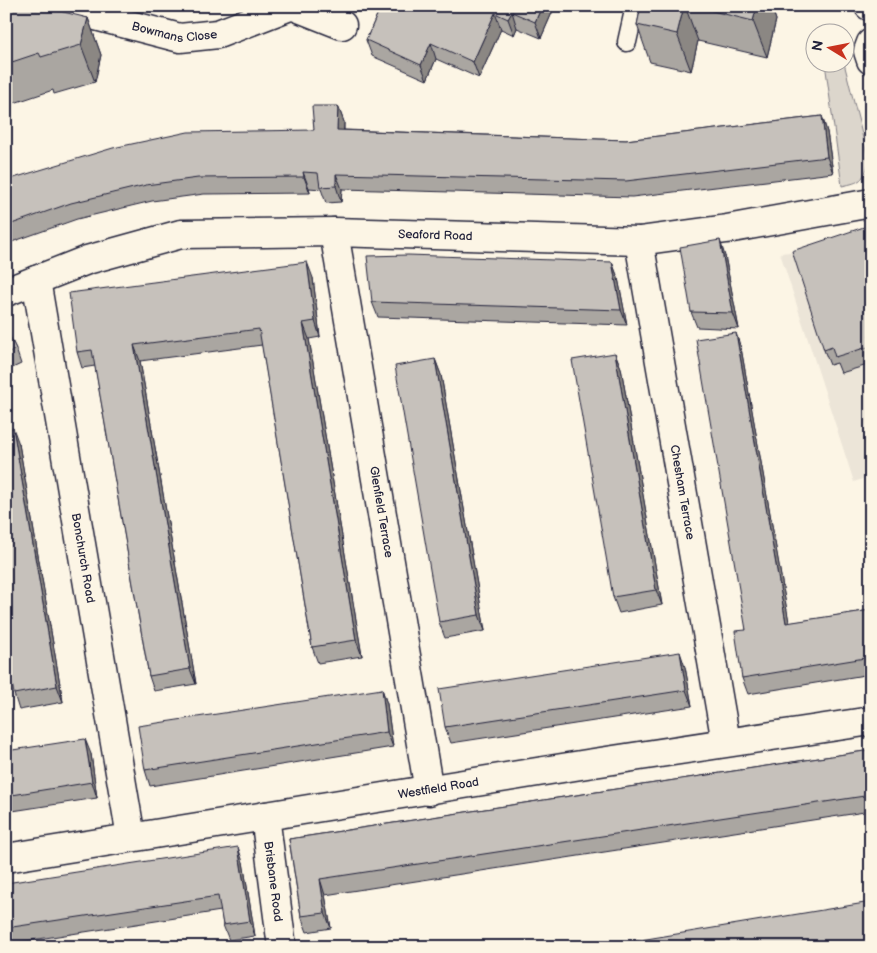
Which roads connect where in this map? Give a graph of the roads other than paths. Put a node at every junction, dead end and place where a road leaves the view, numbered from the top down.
1 (56, 6) edge
2 (290, 6) edge
3 (294, 6) edge
4 (635, 6) edge
5 (342, 25) dead end
6 (627, 42) dead end
7 (871, 43) edge
8 (871, 60) edge
9 (871, 203) edge
10 (334, 232) junction
11 (639, 241) junction
12 (36, 280) junction
13 (6, 292) edge
14 (871, 721) edge
15 (726, 742) junction
16 (429, 791) junction
17 (265, 816) junction
18 (131, 837) junction
19 (6, 858) edge
20 (282, 947) edge

1 - 2 street, Bowmans Close
3 - 5 street
4 - 6 lane
7 - 8 street
9 - 11 street, Seaford Road
10 - 11 street, Seaford Road
10 - 12 street, Seaford Road
10 - 16 street, Glenfield Terrace
11 - 15 street, Chesham Terrace
12 - 13 street, Seaford Road
12 - 18 street, Bonchurch Road
14 - 15 street, Westfield Road
15 - 16 street, Westfield Road
16 - 17 street, Westfield Road
17 - 18 street, Westfield Road
17 - 20 street, Brisbane Road
18 - 19 street, Westfield Road

